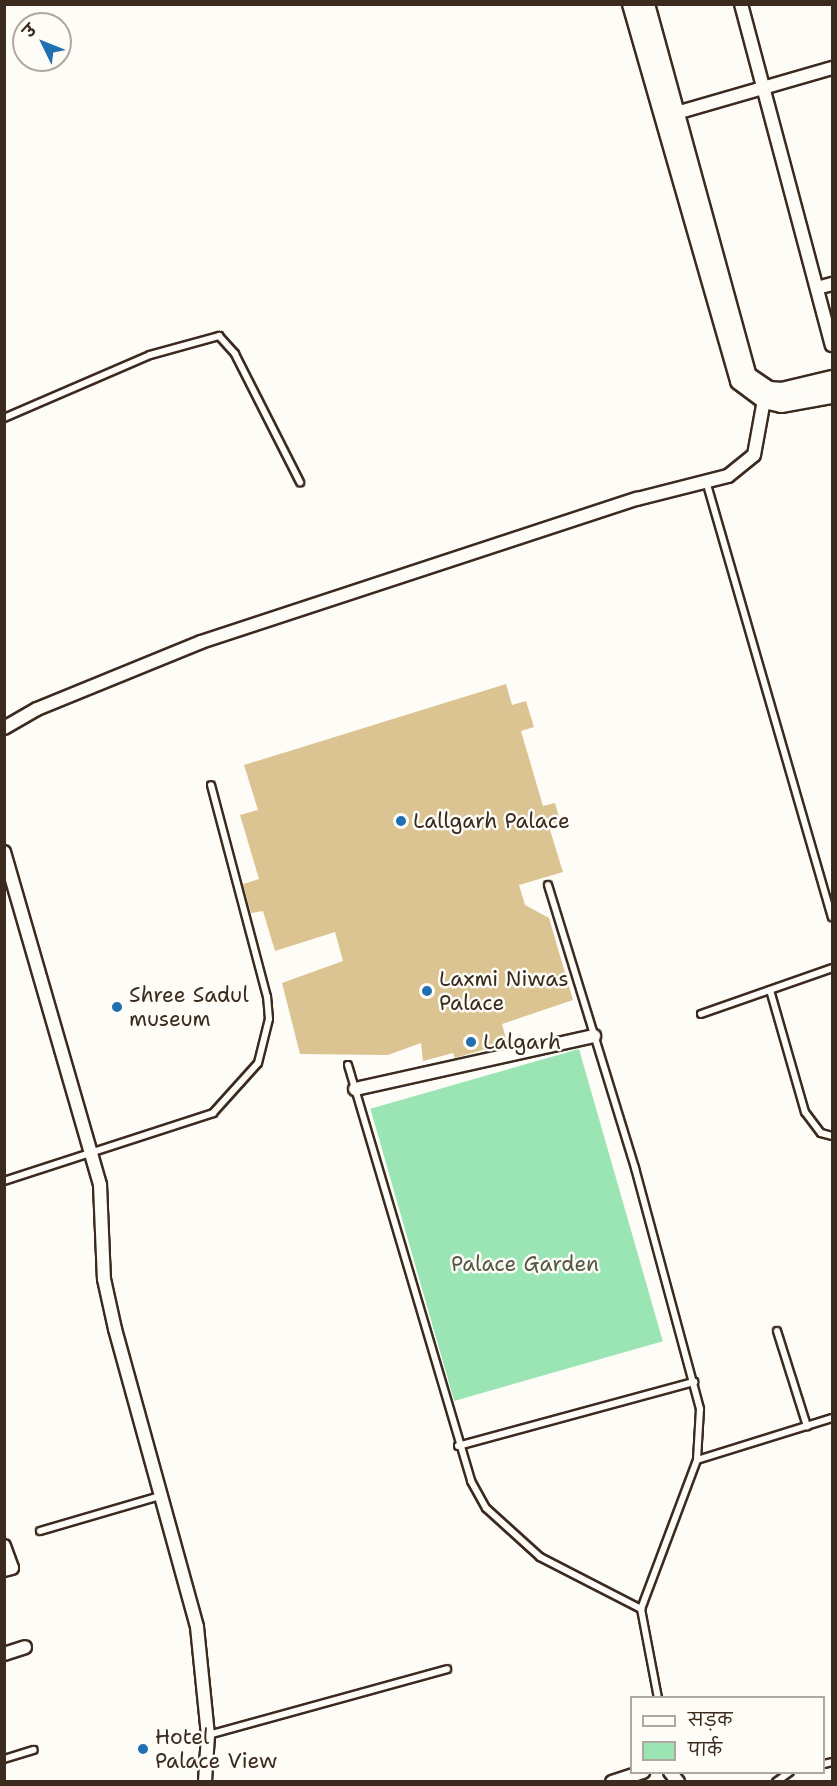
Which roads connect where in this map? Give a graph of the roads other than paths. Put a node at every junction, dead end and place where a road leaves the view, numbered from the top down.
1 (631, 4) edge
2 (646, 4) edge
3 (741, 4) edge
4 (832, 68) edge
5 (762, 88) junction
6 (668, 116) junction
7 (832, 284) edge
8 (817, 288) junction
9 (832, 345) edge
10 (832, 379) edge
11 (832, 395) edge
12 (764, 400) junction
13 (4, 418) edge
14 (706, 481) junction
15 (300, 482) dead end
16 (4, 728) edge
17 (211, 784) dead end
18 (4, 852) edge
19 (548, 885) dead end
20 (832, 917) edge
21 (832, 968) edge
22 (770, 990) junction
23 (701, 1014) dead end
24 (594, 1036) junction
25 (348, 1065) dead end
26 (356, 1089) junction
27 (832, 1136) edge
28 (91, 1156) junction
29 (4, 1181) edge
30 (777, 1331) dead end
31 (694, 1382) junction
32 (832, 1418) edge
33 (807, 1426) junction
34 (458, 1446) junction
35 (697, 1460) junction
36 (161, 1496) junction
37 (40, 1532) dead end
38 (4, 1546) edge
39 (4, 1570) edge
40 (641, 1609) junction
41 (25, 1647) dead end
42 (4, 1654) edge
43 (447, 1669) dead end
44 (658, 1696) edge
45 (208, 1736) junction
46 (34, 1750) dead end
47 (4, 1759) edge
48 (640, 1774) edge
49 (205, 1782) edge
50 (612, 1782) edge

1 - 6 street
2 - 6 street
3 - 5 street
4 - 5 street
5 - 6 street
5 - 8 street
6 - 10 street
6 - 12 street
7 - 8 street
8 - 9 street
11 - 12 street
12 - 14 street
13 - 15 lane
14 - 16 street
14 - 20 lane
17 - 28 lane
18 - 28 street
19 - 24 lane
21 - 22 lane
22 - 23 lane
22 - 27 lane
24 - 26 street
24 - 31 lane
25 - 26 lane
26 - 34 lane
28 - 29 lane
28 - 36 street
30 - 33 lane
31 - 34 lane
31 - 35 lane
32 - 33 lane
33 - 35 lane
34 - 40 lane
35 - 40 lane
36 - 37 lane
36 - 45 street
38 - 39 street
40 - 44 lane
41 - 42 street
43 - 45 lane
45 - 49 street
46 - 47 lane
48 - 50 street

